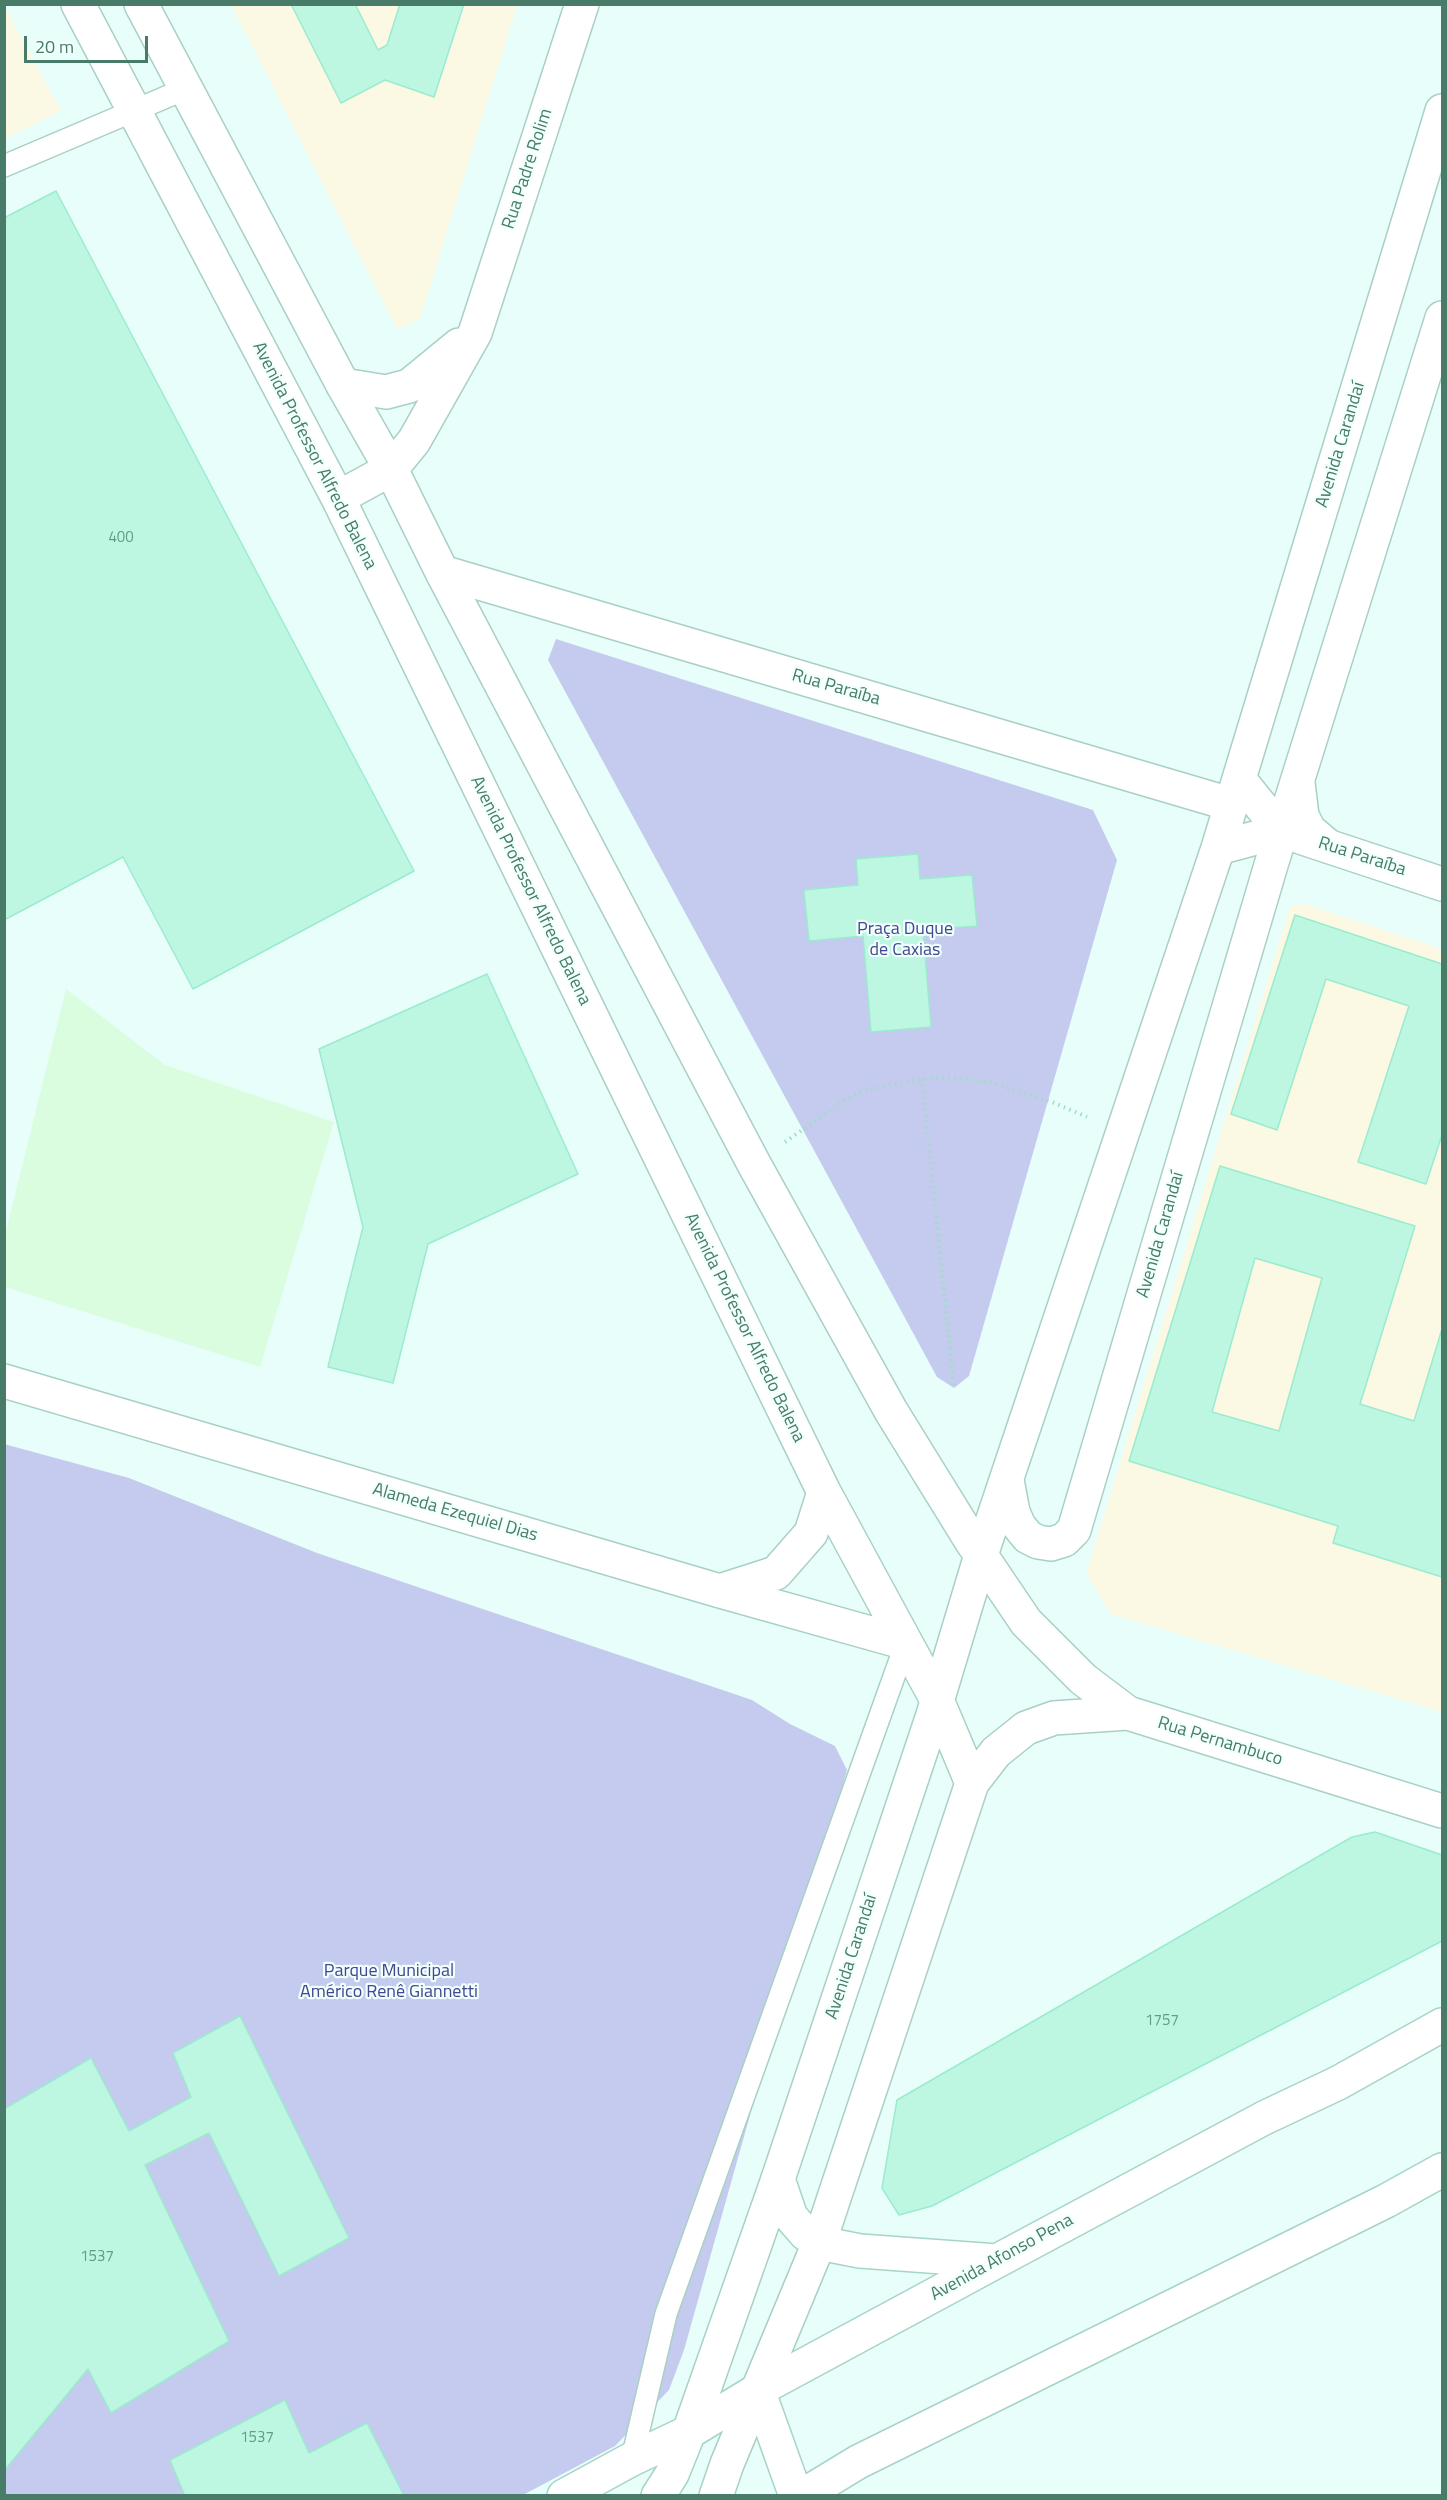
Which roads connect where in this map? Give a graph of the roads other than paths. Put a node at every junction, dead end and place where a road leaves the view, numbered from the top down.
1 (78, 4) edge
2 (141, 4) edge
3 (582, 4) edge
4 (185, 89) junction
5 (134, 111) junction
6 (1443, 111) edge
7 (4, 166) edge
8 (1443, 318) edge
9 (475, 333) junction
10 (343, 385) junction
11 (391, 469) junction
12 (338, 498) junction
13 (442, 572) junction
14 (1298, 778) junction
15 (1234, 792) junction
16 (1281, 831) junction
17 (1328, 846) junction
18 (1218, 848) junction
19 (1443, 884) edge
20 (4, 1381) edge
21 (1007, 1480) junction
22 (824, 1492) junction
23 (981, 1555) junction
24 (720, 1591) junction
25 (906, 1643) junction
26 (937, 1700) junction
27 (1128, 1713) junction
28 (972, 1783) junction
29 (1443, 1811) edge
30 (1443, 2025) edge
31 (1443, 2170) edge
32 (778, 2179) junction
33 (819, 2243) junction
34 (997, 2260) junction
35 (758, 2390) junction
36 (689, 2432) junction
37 (632, 2459) junction
38 (564, 2496) edge
39 (658, 2496) edge
40 (716, 2496) edge
41 (796, 2496) edge
42 (802, 2496) edge

1 - 5 street, Avenida Professor Alfredo Balena
2 - 4 street
3 - 9 street, Rua Padre Rolim
4 - 5 lane
4 - 10 street
5 - 7 lane
5 - 12 street, Avenida Professor Alfredo Balena
6 - 15 street, Avenida Carandaí
8 - 14 street, Avenida Carandaí
9 - 10 street
9 - 11 street, Rua Padre Rolim
10 - 11 street
11 - 12 street
11 - 13 street
12 - 22 street, Avenida Professor Alfredo Balena
13 - 15 street, Rua Paraíba
13 - 23 street
14 - 16 street, Avenida Carandaí
14 - 17 street
15 - 16 street
15 - 18 street, Avenida Carandaí
16 - 17 street, Rua Paraíba
16 - 18 street
16 - 21 street, Avenida Carandaí
17 - 19 street, Rua Paraíba
18 - 21 street, Avenida Carandaí
20 - 24 street, Alameda Ezequiel Dias
21 - 23 street, Avenida Carandaí
22 - 24 street
22 - 25 street, Avenida Professor Alfredo Balena
23 - 26 street, Avenida Carandaí
23 - 27 street, Rua Pernambuco
24 - 25 street, Alameda Ezequiel Dias
25 - 26 street, Avenida Professor Alfredo Balena
25 - 37 lane
26 - 28 street, Avenida Professor Alfredo Balena
26 - 32 street, Avenida Carandaí
27 - 28 street
27 - 29 street, Rua Pernambuco
28 - 33 street
30 - 34 street, Avenida Afonso Pena
31 - 42 street
32 - 33 street
32 - 36 street, Avenida Carandaí
33 - 34 street
33 - 35 street
34 - 35 street, Avenida Afonso Pena
35 - 36 street, Avenida Afonso Pena
35 - 40 street
35 - 41 street
36 - 37 street, Avenida Afonso Pena
36 - 39 street, Avenida Carandaí
37 - 38 street, Avenida Afonso Pena

